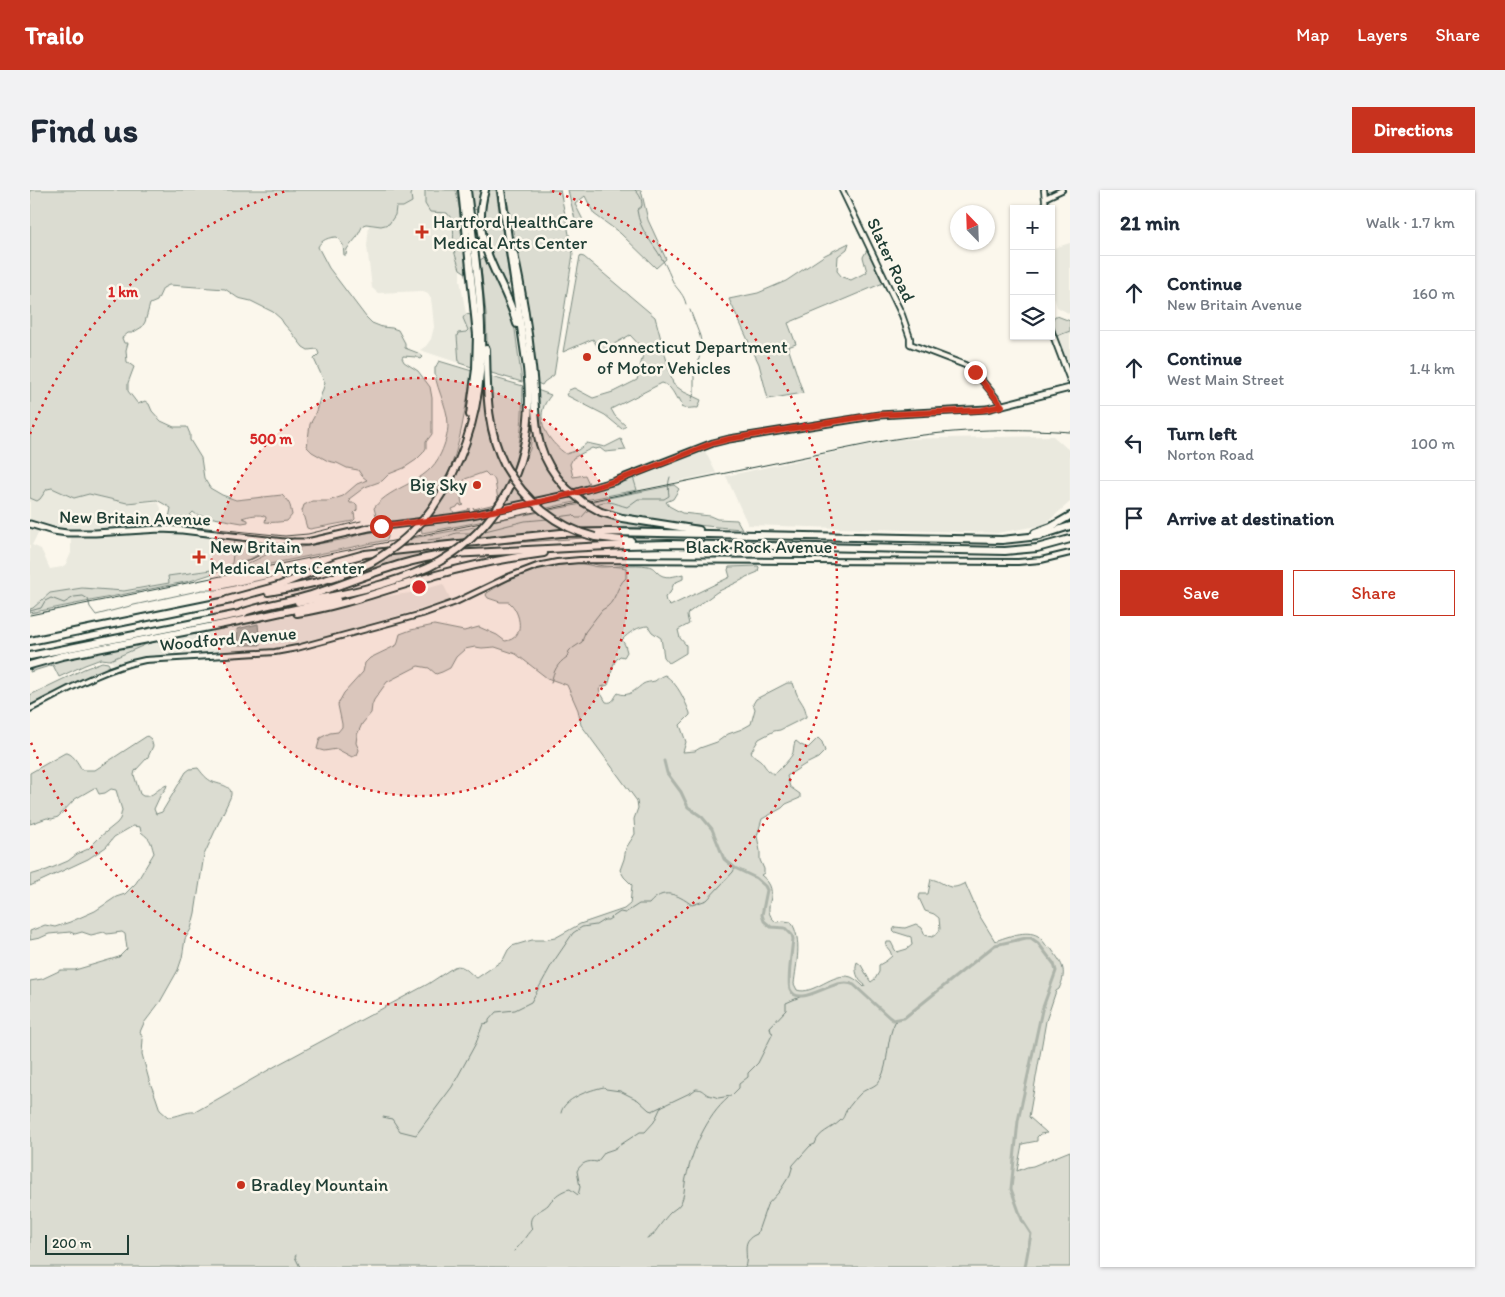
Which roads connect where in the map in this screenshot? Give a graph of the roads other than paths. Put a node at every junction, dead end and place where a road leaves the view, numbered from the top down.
1 (462, 190) edge
2 (467, 190) edge
3 (485, 190) edge
4 (501, 190) edge
5 (842, 190) edge
6 (1044, 190) edge
7 (1062, 190) edge
8 (1045, 198) junction
9 (1046, 205) edge
10 (505, 219) junction
11 (478, 289) junction
12 (1055, 340) edge
13 (523, 342) junction
14 (1070, 380) edge
15 (1070, 388) edge
16 (1002, 406) junction
17 (464, 448) junction
18 (1070, 516) edge
19 (30, 524) edge
20 (1070, 526) edge
21 (730, 534) junction
22 (1015, 538) junction
23 (1070, 539) edge
24 (1070, 543) edge
25 (705, 545) junction
26 (605, 546) junction
27 (1022, 550) junction
28 (1070, 553) edge
29 (227, 600) junction
30 (456, 602) joint
31 (242, 617) junction
32 (30, 641) edge
33 (30, 656) edge
34 (30, 665) edge
35 (30, 709) edge

1 - 17 highway
2 - 11 highway
3 - 13 highway
4 - 10 highway
5 - 16 main road, Slater Road
6 - 8 main road
7 - 8 street
8 - 9 main road
10 - 13 highway
10 - 21 highway, bridge
11 - 17 highway
11 - 25 highway, bridge
12 - 14 main road
13 - 31 highway, bridge
15 - 16 main road, New Britain Avenue
16 - 19 main road, New Britain Avenue
17 - 29 highway, bridge
18 - 22 highway
20 - 22 highway
21 - 22 highway
21 - 29 highway
23 - 27 highway
24 - 27 highway
25 - 26 highway
25 - 27 highway
26 - 31 highway
26 - 31 highway
28 - 30 street, Black Rock Avenue
29 - 32 highway
30 - 35 street, Woodford Avenue
31 - 33 highway
31 - 34 highway

